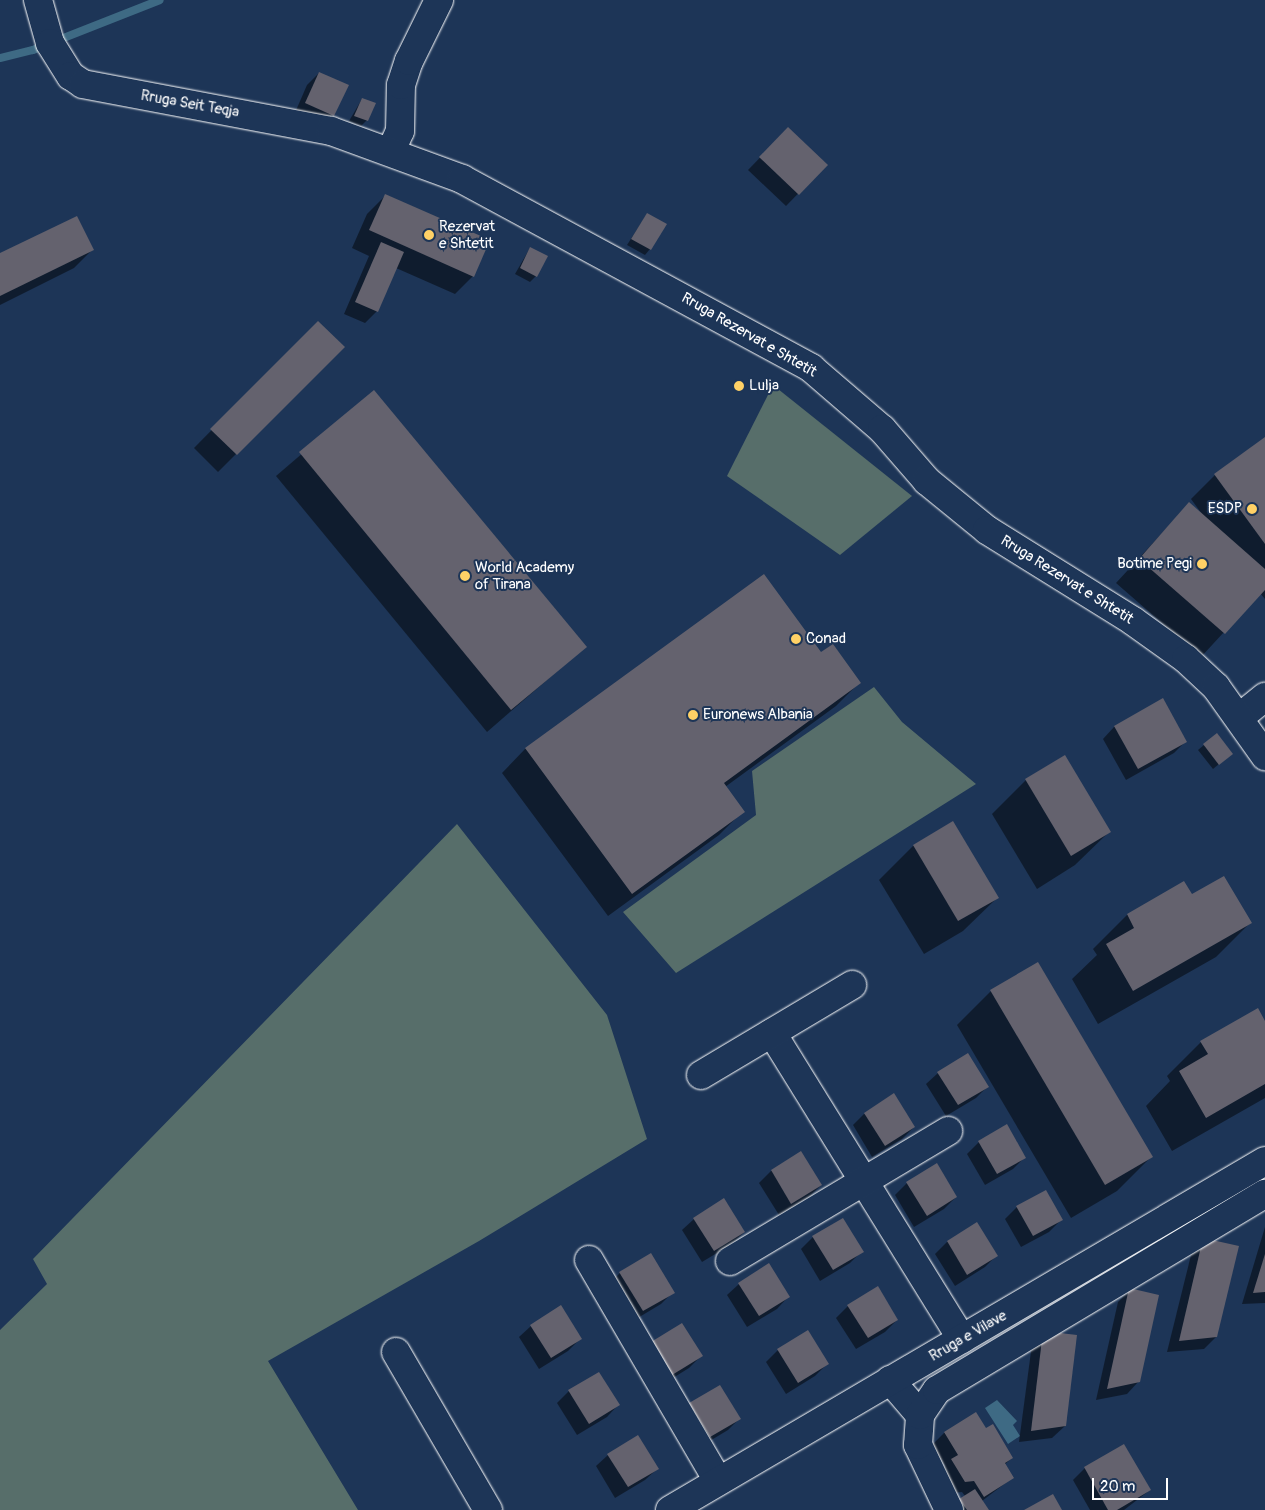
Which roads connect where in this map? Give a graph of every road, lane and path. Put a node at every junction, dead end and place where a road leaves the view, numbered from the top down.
1 (38, 0) edge
2 (439, 0) edge
3 (391, 151) junction
4 (1265, 697) edge
5 (1240, 717) junction
6 (1265, 756) edge
7 (852, 985) dead end
8 (772, 1033) junction
9 (701, 1075) dead end
10 (948, 1131) dead end
11 (1265, 1161) edge
12 (862, 1181) junction
13 (1265, 1194) edge
14 (590, 1260) dead end
15 (730, 1261) dead end
16 (962, 1340) junction
17 (396, 1352) dead end
18 (890, 1380) junction
19 (920, 1415) junction
20 (718, 1481) junction
21 (488, 1510) edge
22 (670, 1510) edge
23 (949, 1510) edge

1 - 3 street, Rruga Seit Teqja
2 - 3 street
3 - 5 street, Rruga Rezervat e Shtetit
4 - 5 street
5 - 6 street, Rruga Rezervat e Shtetit
7 - 8 street
8 - 9 street
8 - 12 street
10 - 12 street
11 - 16 street, Rruga e Vilave
12 - 15 street
12 - 16 street
13 - 19 street
14 - 20 street
16 - 18 street, Rruga e Vilave
17 - 21 street
18 - 19 street
18 - 20 street, Rruga e Vilave
19 - 23 street
20 - 22 street, Rruga e Vilave

